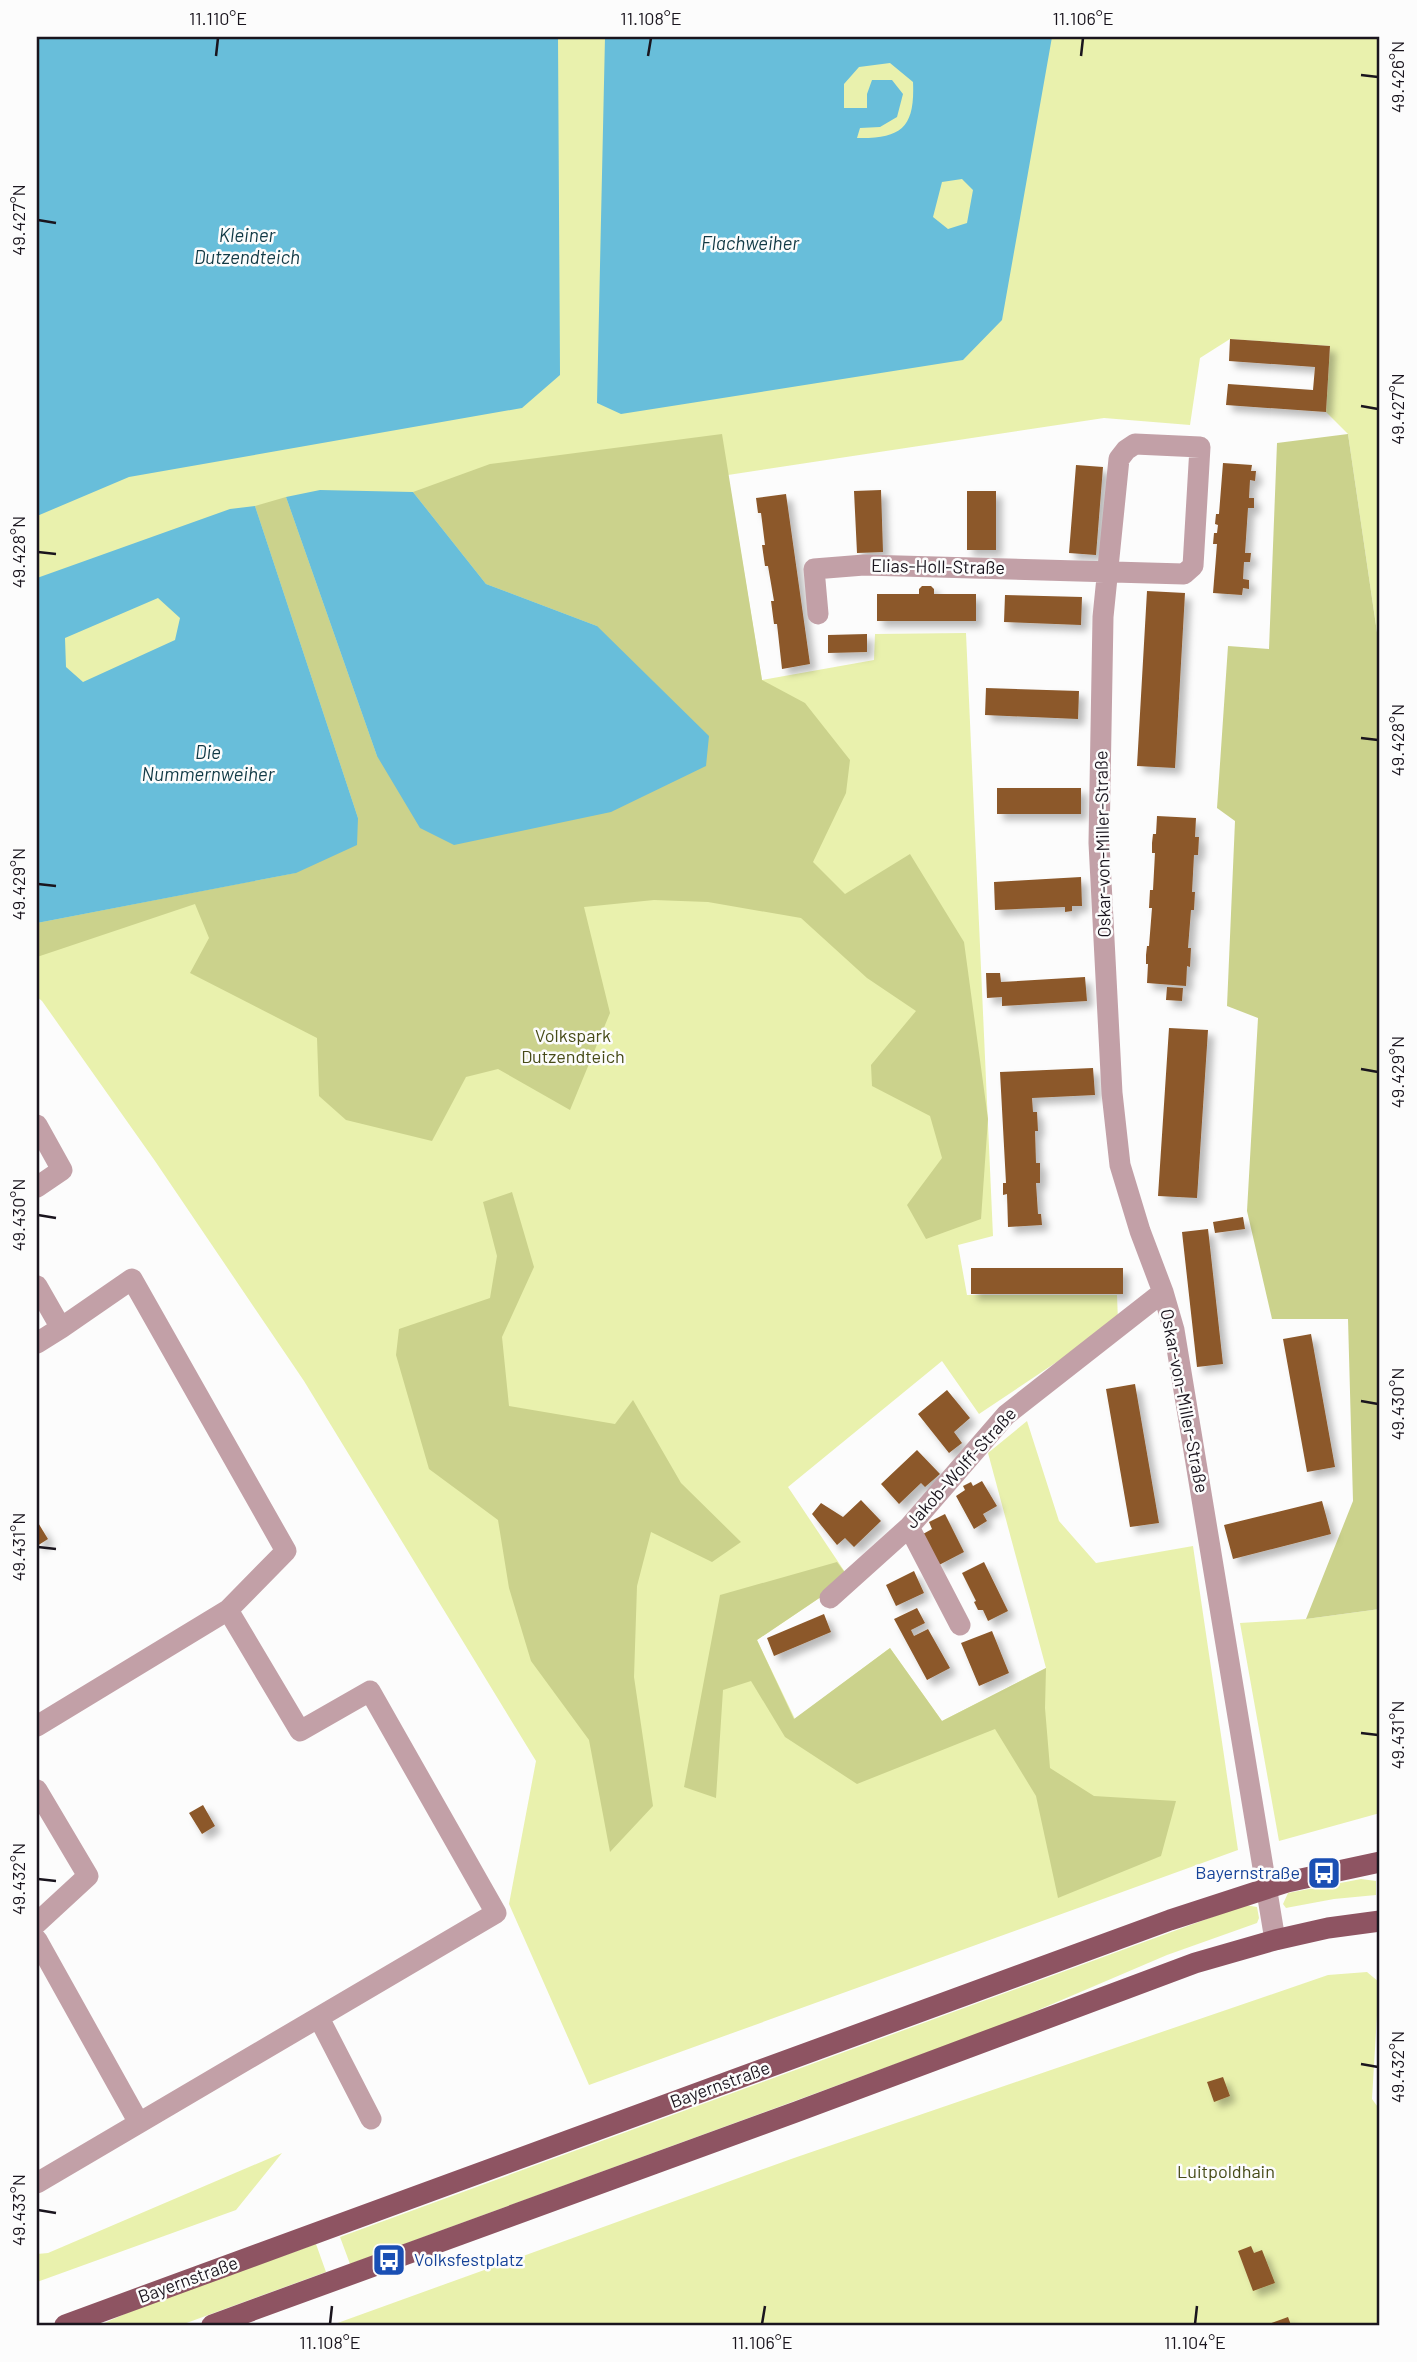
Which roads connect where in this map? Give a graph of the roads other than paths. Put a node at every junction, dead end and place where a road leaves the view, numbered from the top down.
1 (1107, 570) junction
2 (818, 614) dead end
3 (37, 1125) edge
4 (37, 1187) edge
5 (37, 1286) edge
6 (1163, 1292) junction
7 (61, 1328) junction
8 (37, 1343) edge
9 (909, 1527) junction
10 (830, 1598) dead end
11 (228, 1610) junction
12 (960, 1625) dead end
13 (37, 1726) edge
14 (37, 1790) edge
15 (1380, 1862) edge
16 (1266, 1888) junction
17 (1380, 1921) edge
18 (37, 1923) edge
19 (37, 1940) edge
20 (1275, 1940) junction
21 (319, 2018) junction
22 (371, 2119) dead end
23 (139, 2123) junction
24 (37, 2183) edge
25 (65, 2325) edge
26 (212, 2325) edge

1 - 1 street, Oskar-von-Miller-Straße
1 - 2 street, Elias-Holl-Straße
1 - 6 street, Oskar-von-Miller-Straße
3 - 4 street
5 - 7 street
6 - 9 street, Jakob-Wolff-Straße
6 - 16 street, Oskar-von-Miller-Straße
7 - 8 street
7 - 11 street
9 - 10 street, Jakob-Wolff-Straße
9 - 12 street
11 - 13 street
11 - 21 street
14 - 18 street
15 - 16 main road, Bayernstraße
16 - 20 street, Oskar-von-Miller-Straße
16 - 25 main road, Bayernstraße
17 - 20 main road
19 - 23 street
20 - 26 main road
21 - 22 street
21 - 23 street
23 - 24 street

